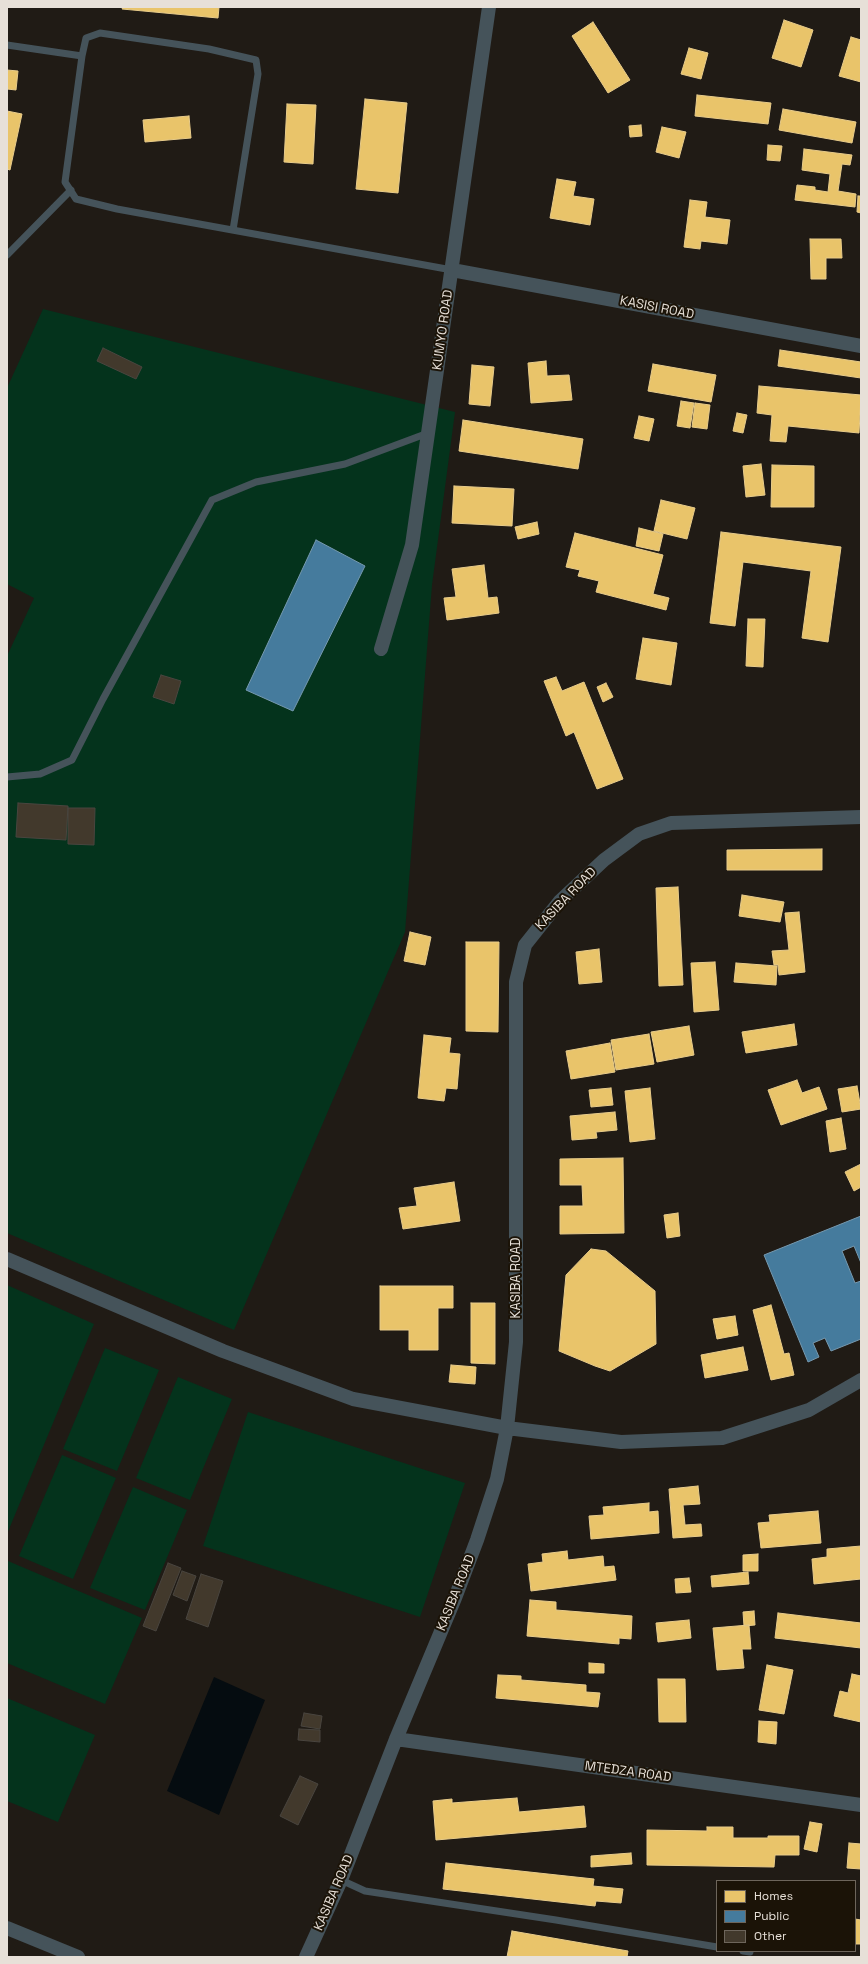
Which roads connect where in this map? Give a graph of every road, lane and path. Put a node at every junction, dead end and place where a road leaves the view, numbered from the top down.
1 (489, 7) edge
2 (7, 45) edge
3 (82, 56) junction
4 (71, 190) junction
5 (233, 230) junction
6 (7, 254) edge
7 (452, 270) junction
8 (861, 346) edge
9 (428, 433) junction
10 (382, 649) dead end
11 (7, 777) edge
12 (861, 817) edge
13 (7, 1259) edge
14 (861, 1380) edge
15 (506, 1428) junction
16 (396, 1739) junction
17 (861, 1805) edge
18 (341, 1880) junction
19 (7, 1928) edge
20 (716, 1947) edge
21 (78, 1957) edge
22 (306, 1957) edge

1 - 7 street, KUMYO ROAD
2 - 3 lane
3 - 4 lane
3 - 5 lane
4 - 5 lane
4 - 6 lane
5 - 7 lane
7 - 8 street, KASISI ROAD
7 - 9 street, KUMYO ROAD
9 - 10 street, KUMYO ROAD
9 - 11 lane
12 - 15 street, KASIBA ROAD
13 - 15 street
14 - 15 street
15 - 16 street, KASIBA ROAD
16 - 17 street, MTEDZA ROAD
16 - 18 street, KASIBA ROAD
18 - 20 lane
18 - 22 street, KASIBA ROAD
19 - 21 street

